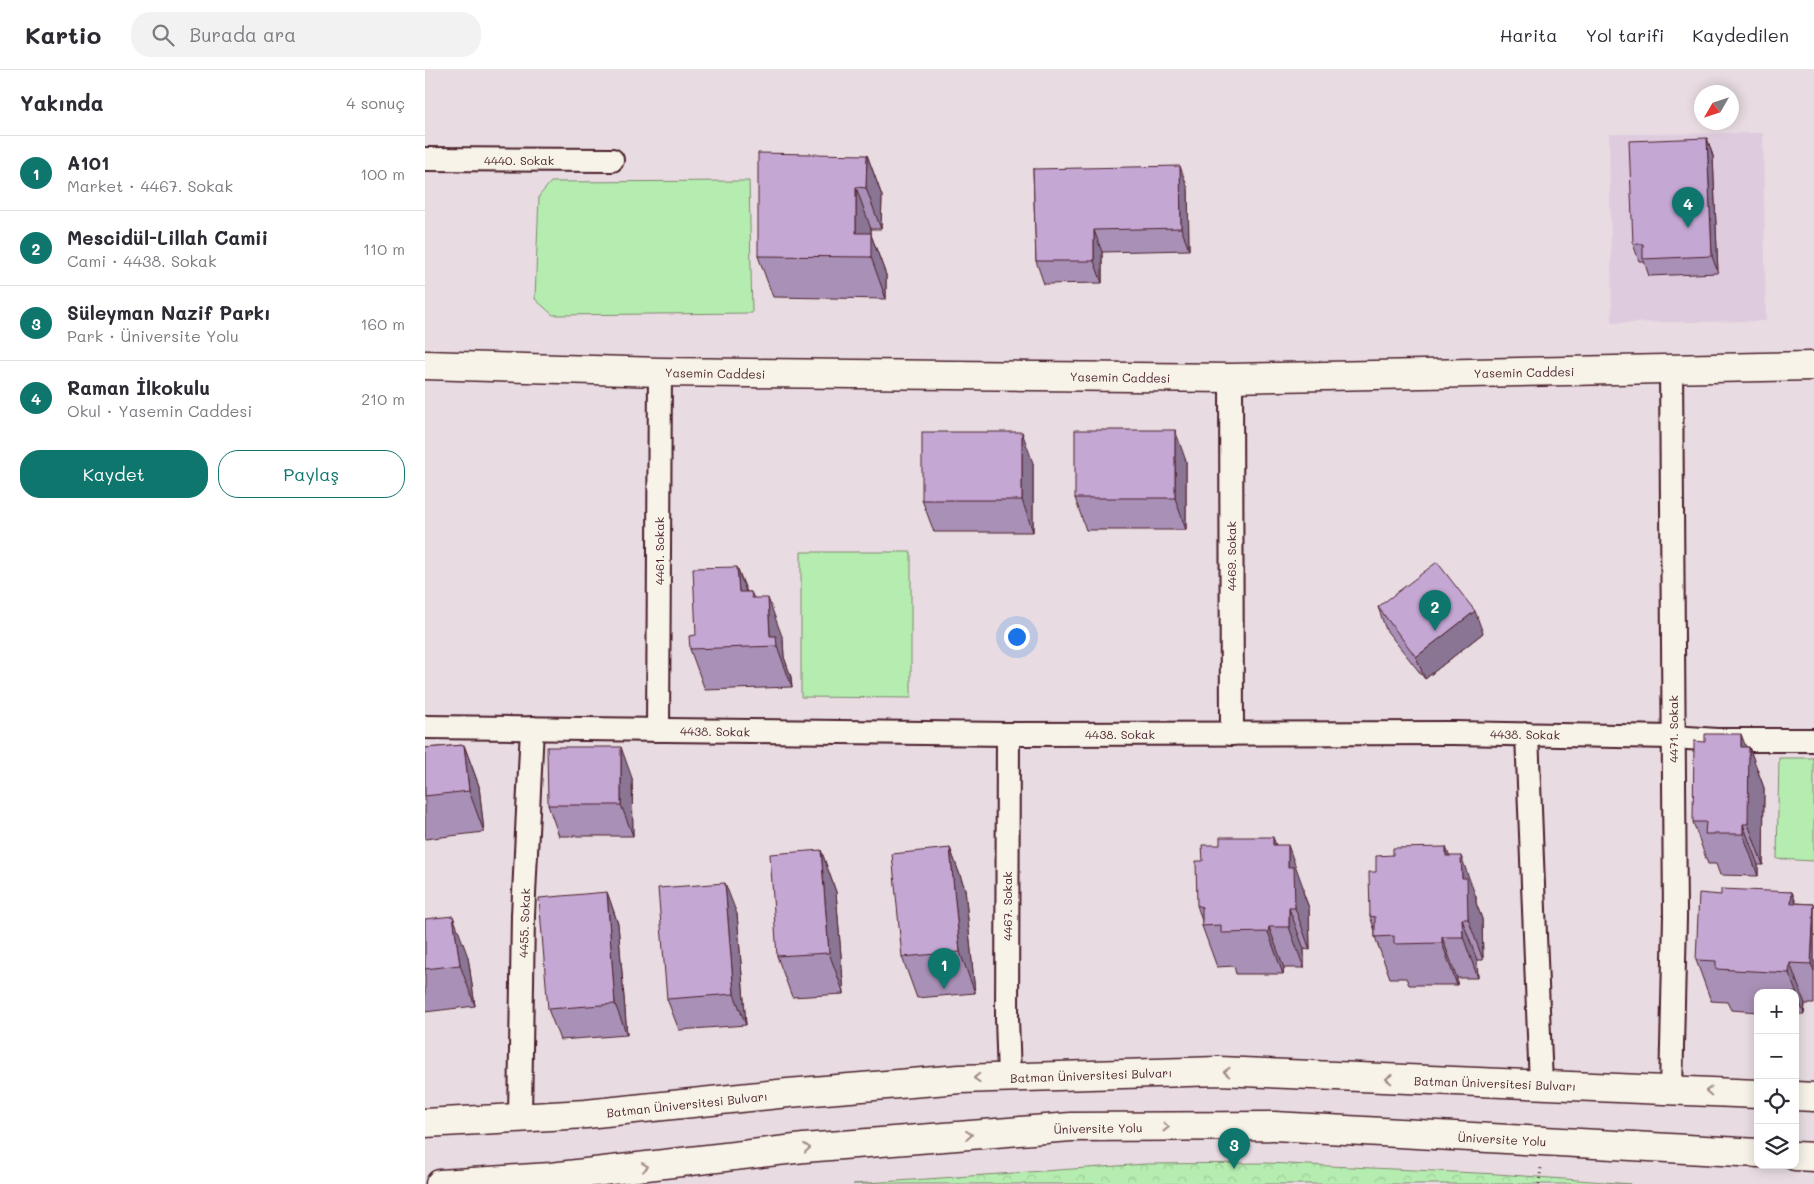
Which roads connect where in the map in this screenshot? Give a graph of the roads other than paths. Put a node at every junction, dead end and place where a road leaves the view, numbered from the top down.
1 (425, 159) edge
2 (612, 160) dead end
3 (425, 365) edge
4 (1814, 366) edge
5 (1671, 369) junction
6 (661, 372) junction
7 (1231, 378) junction
8 (425, 727) edge
9 (532, 728) junction
10 (658, 730) junction
11 (1008, 734) junction
12 (1231, 734) junction
13 (1527, 734) junction
14 (1673, 737) junction
15 (1814, 740) edge
16 (1009, 1077) junction
17 (1541, 1085) junction
18 (1671, 1090) junction
19 (1754, 1094) edge
20 (1799, 1096) edge
21 (1814, 1097) edge
22 (520, 1118) junction
23 (425, 1123) edge
24 (1754, 1153) edge
25 (1799, 1156) edge
26 (1814, 1157) edge
27 (440, 1184) edge

1 - 2 street, 4440. Sokak
3 - 6 main road, Yasemin Caddesi
4 - 5 main road, Yasemin Caddesi
5 - 7 main road, Yasemin Caddesi
5 - 14 street, 4471. Sokak
6 - 7 main road, Yasemin Caddesi
6 - 10 street, 4461. Sokak
7 - 12 street, 4469. Sokak
8 - 9 street, 4438. Sokak
9 - 10 street, 4438. Sokak
9 - 22 street, 4455. Sokak
10 - 11 street, 4438. Sokak
11 - 12 street, 4438. Sokak
11 - 16 street, 4467. Sokak
12 - 13 street, 4438. Sokak
13 - 14 street, 4438. Sokak
13 - 17 street
14 - 15 street, 4438. Sokak
14 - 18 street, 4471. Sokak
17 -> 16 main road, Batman Üniversitesi Bulvarı
16 -> 22 main road, Batman Üniversitesi Bulvarı
17 - 18 main road, Batman Üniversitesi Bulvarı
19 -> 18 main road, Batman Üniversitesi Bulvarı
20 - 21 main road
22 - 23 main road, Batman Üniversitesi Bulvarı
27 -> 24 main road, Üniversite Yolu
25 - 26 main road

